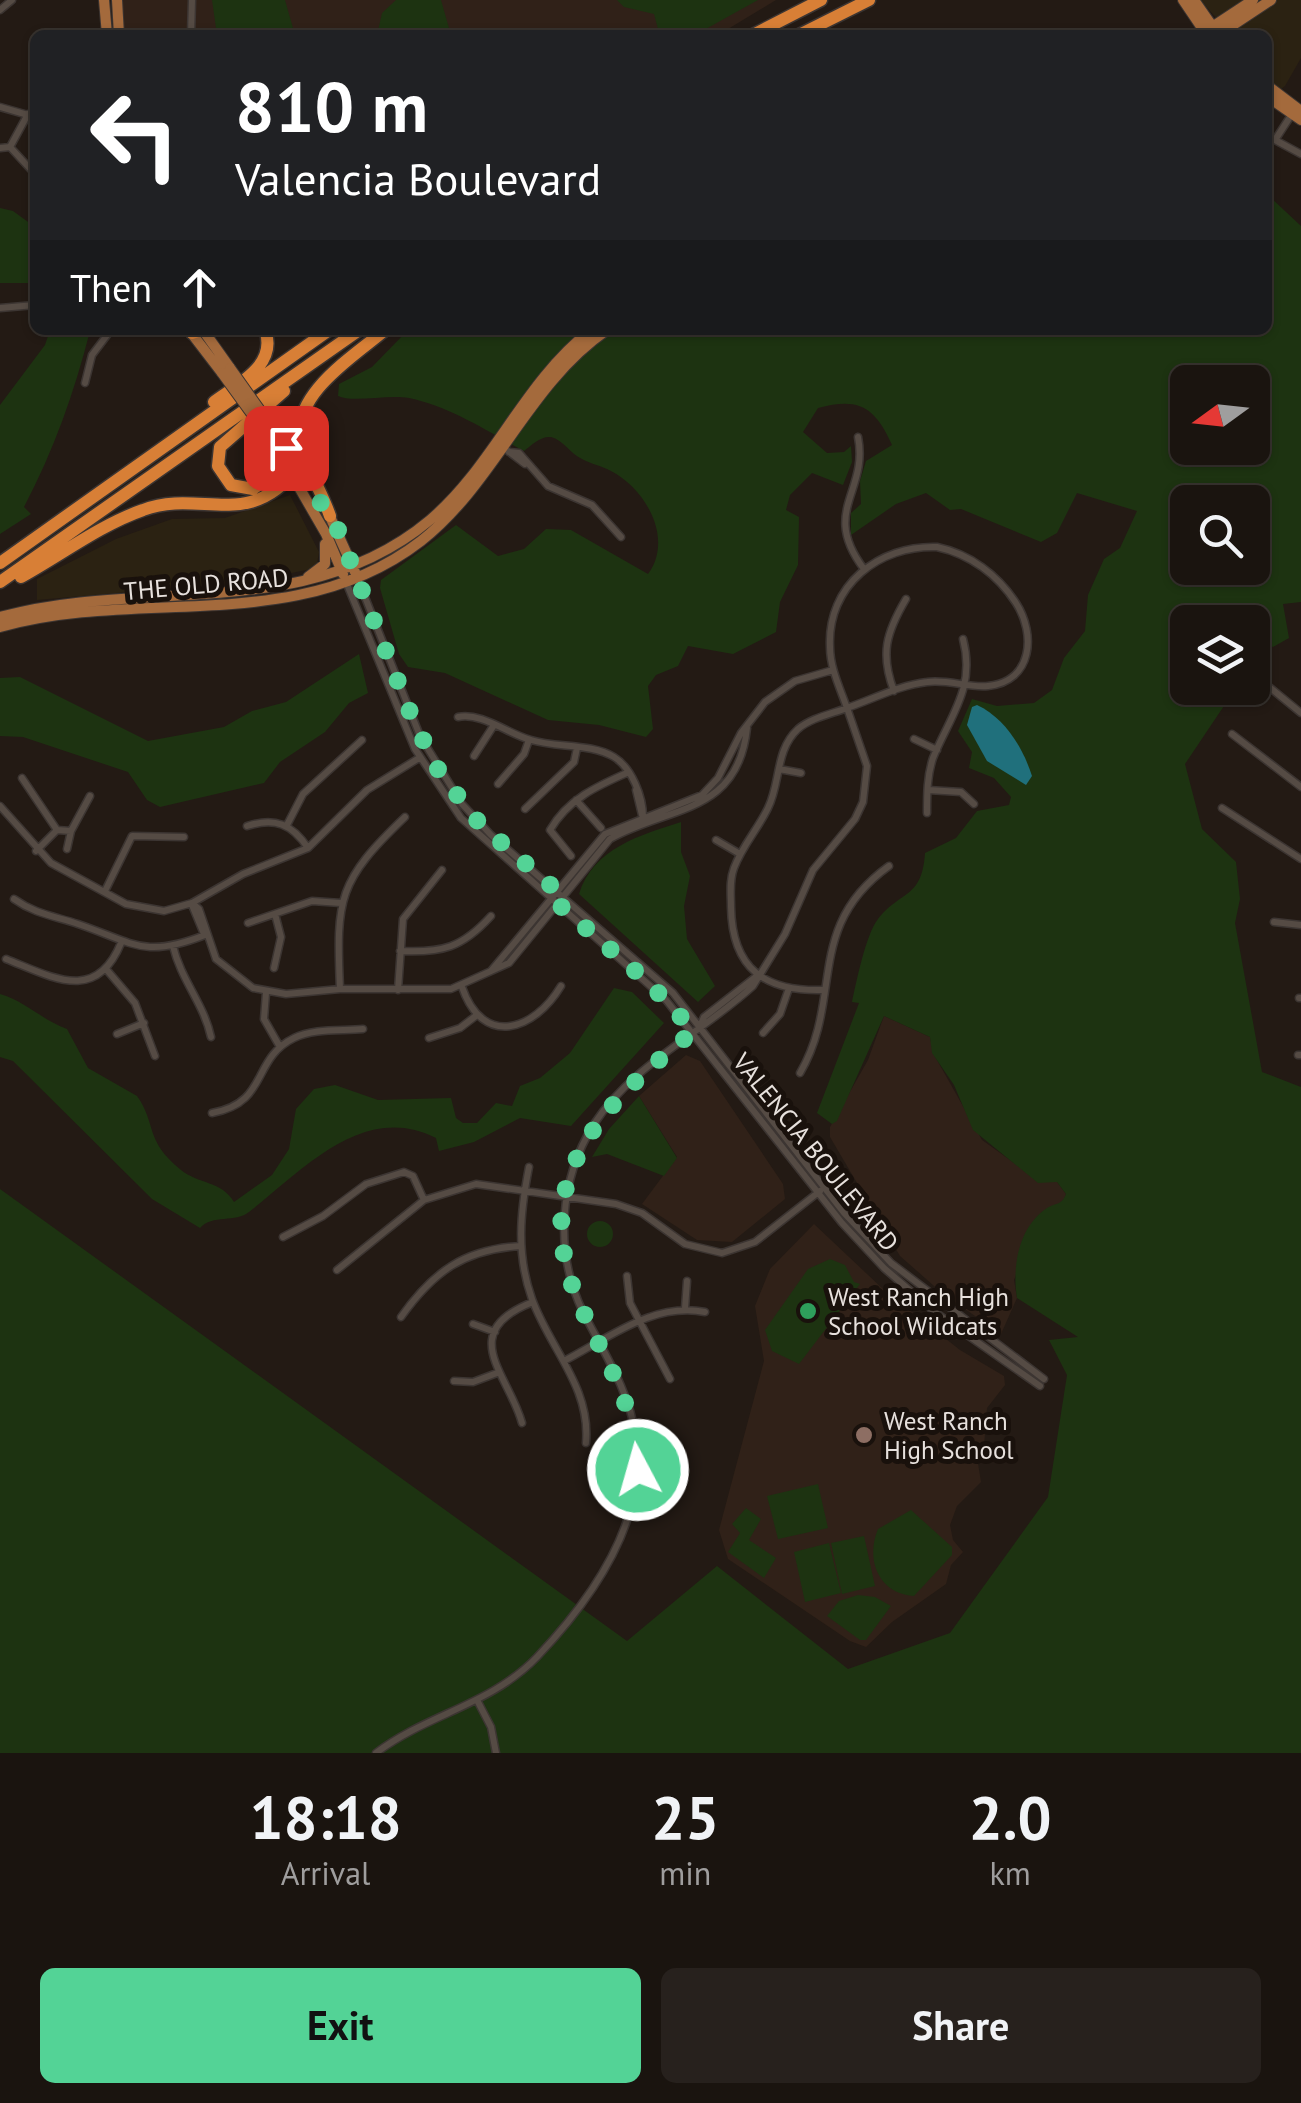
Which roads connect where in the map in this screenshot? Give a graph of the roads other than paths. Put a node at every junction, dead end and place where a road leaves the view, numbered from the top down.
1 (12, 0) edge
2 (104, 0) edge
3 (117, 0) edge
4 (192, 0) edge
5 (821, 0) edge
6 (869, 0) edge
7 (1182, 0) edge
8 (1194, 0) edge
9 (1253, 0) edge
10 (1270, 0) edge
11 (0, 10) edge
12 (110, 30) edge
13 (112, 30) edge
14 (191, 30) edge
15 (763, 30) edge
16 (809, 30) edge
17 (1208, 30) edge
18 (1209, 30) edge
19 (1215, 30) edge
20 (1216, 30) edge
21 (1272, 90) edge
22 (1272, 99) edge
23 (0, 107) edge
24 (1298, 115) edge
25 (30, 116) edge
26 (30, 117) edge
27 (10, 147) junction
28 (0, 148) edge
29 (1301, 154) edge
30 (30, 169) edge
31 (30, 305) edge
32 (0, 308) edge
33 (107, 335) edge
34 (199, 335) edge
35 (266, 335) edge
36 (323, 335) edge
37 (352, 335) edge
38 (379, 335) edge
39 (585, 335) edge
40 (601, 335) edge
41 (307, 366) junction
42 (85, 383) dead end
43 (271, 432) junction
44 (858, 437) dead end
45 (502, 445) junction
46 (150, 457) junction
47 (296, 470) junction
48 (324, 518) junction
49 (621, 538) dead end
50 (0, 563) edge
51 (864, 568) junction
52 (350, 574) junction
53 (0, 583) edge
54 (279, 587) junction
55 (906, 599) dead end
56 (0, 617) edge
57 (0, 627) edge
58 (962, 639) dead end
59 (833, 670) junction
60 (966, 684) junction
61 (1270, 688) edge
62 (894, 691) junction
63 (847, 708) junction
64 (1301, 713) edge
65 (458, 717) dead end
66 (494, 725) junction
67 (1232, 734) dead end
68 (914, 739) dead end
69 (362, 740) dead end
70 (530, 740) junction
71 (577, 748) junction
72 (937, 750) junction
73 (428, 753) junction
74 (474, 756) dead end
75 (419, 757) junction
76 (779, 769) junction
77 (629, 772) junction
78 (801, 772) dead end
79 (22, 778) dead end
80 (498, 784) dead end
81 (1301, 787) edge
82 (928, 790) junction
83 (90, 796) dead end
84 (576, 800) junction
85 (974, 804) dead end
86 (0, 807) edge
87 (526, 808) dead end
88 (1222, 808) dead end
89 (927, 813) dead end
90 (405, 817) dead end
91 (644, 820) junction
92 (287, 825) junction
93 (247, 826) dead end
94 (601, 828) dead end
95 (58, 830) junction
96 (71, 831) junction
97 (184, 837) dead end
98 (716, 840) dead end
99 (308, 848) junction
100 (67, 849) dead end
101 (36, 850) junction
102 (740, 854) junction
103 (570, 856) dead end
104 (1301, 860) edge
105 (889, 866) dead end
106 (442, 870) dead end
107 (105, 891) junction
108 (556, 896) junction
109 (14, 899) dead end
110 (341, 903) junction
111 (192, 904) junction
112 (275, 914) junction
113 (490, 916) dead end
114 (1274, 922) dead end
115 (248, 924) dead end
116 (1301, 925) edge
117 (205, 934) junction
118 (121, 943) junction
119 (173, 946) junction
120 (400, 952) junction
121 (6, 959) dead end
122 (274, 968) dead end
123 (106, 969) junction
124 (759, 975) junction
125 (561, 986) dead end
126 (462, 987) junction
127 (340, 989) junction
128 (398, 990) junction
129 (824, 990) junction
130 (788, 991) junction
131 (266, 992) junction
132 (477, 1014) junction
133 (144, 1023) junction
134 (701, 1024) junction
135 (363, 1029) dead end
136 (694, 1031) junction
137 (117, 1034) dead end
138 (762, 1034) dead end
139 (211, 1037) dead end
140 (429, 1038) dead end
141 (280, 1047) junction
142 (155, 1056) dead end
143 (800, 1073) dead end
144 (212, 1113) dead end
145 (529, 1167) dead end
146 (525, 1189) junction
147 (821, 1190) junction
148 (566, 1196) junction
149 (424, 1200) junction
150 (283, 1237) dead end
151 (521, 1246) junction
152 (337, 1270) dead end
153 (627, 1276) dead end
154 (687, 1280) dead end
155 (533, 1302) junction
156 (685, 1308) junction
157 (705, 1312) dead end
158 (401, 1317) dead end
159 (640, 1321) junction
160 (472, 1324) dead end
161 (495, 1332) junction
162 (600, 1342) junction
163 (564, 1361) junction
164 (497, 1373) junction
165 (670, 1380) dead end
166 (454, 1381) dead end
167 (1042, 1383) dead end
168 (522, 1423) dead end
169 (586, 1444) dead end
170 (478, 1702) junction
171 (376, 1753) edge
172 (496, 1753) edge

1 - 11 street
2 - 12 main road
3 - 13 main road
4 - 14 street
5 - 15 highway
6 - 16 highway
7 - 17 main road
8 - 18 main road
9 - 19 main road
10 - 20 main road
21 - 24 main road
22 - 24 main road
23 - 25 street
24 - 29 street
26 - 27 street
27 - 28 street
27 - 30 street
31 - 32 street
33 - 42 street
34 - 43 main road, VALENCIA BOULEVARD, bridge
35 - 46 highway
36 - 46 highway
37 - 41 highway
38 - 48 highway
39 - 45 main road, THE OLD ROAD
40 - 45 main road, THE OLD ROAD
41 - 43 highway
41 - 53 highway
43 - 47 main road, VALENCIA BOULEVARD
44 - 51 street
45 - 49 street
45 - 52 main road, THE OLD ROAD
46 - 50 highway
47 - 48 main road, VALENCIA BOULEVARD
47 - 53 highway
48 - 52 main road, VALENCIA BOULEVARD
48 - 54 main road
51 - 59 street
51 - 60 street
52 - 54 main road, THE OLD ROAD
52 - 57 main road, THE OLD ROAD
52 - 73 street, VALENCIA BOULEVARD
52 - 75 street, VALENCIA BOULEVARD
54 - 56 main road, THE OLD ROAD
55 - 62 street
58 - 60 street
59 - 63 street
59 - 91 street
60 - 62 street
60 - 72 street
61 - 64 street
62 - 63 street
63 - 76 street
63 - 124 street
65 - 66 street
66 - 70 street
66 - 74 street
67 - 81 street
68 - 72 street
69 - 92 street
70 - 71 street
70 - 80 street
71 - 77 street
71 - 87 street
72 - 82 street
73 - 75 street
73 - 108 street, VALENCIA BOULEVARD
75 - 99 street
75 - 108 street, VALENCIA BOULEVARD
76 - 78 street
76 - 102 street
77 - 84 street
77 - 91 street
79 - 95 street
82 - 85 street
82 - 89 street
83 - 96 street
84 - 94 street
84 - 103 street
86 - 101 street
88 - 104 street
90 - 110 street
91 - 108 street
92 - 93 street
92 - 99 street
95 - 96 street
95 - 101 street
96 - 100 street
97 - 107 street
98 - 102 street
99 - 111 street
101 - 107 street
102 - 124 street
105 - 129 street
106 - 120 street
107 - 111 street
108 - 126 street
108 - 134 street, VALENCIA BOULEVARD
108 - 136 street, VALENCIA BOULEVARD
109 - 118 street
110 - 112 street
110 - 127 street
111 - 117 street
112 - 115 street
112 - 122 street
113 - 120 street
114 - 116 street
117 - 119 street
117 - 131 street
118 - 119 street
118 - 123 street
119 - 139 street
120 - 128 street
121 - 123 street
123 - 133 street
124 - 130 street
124 - 134 street
125 - 132 street
126 - 128 street
126 - 132 street
127 - 128 street
127 - 131 street
129 - 130 street
129 - 143 street
130 - 138 street
131 - 141 street
132 - 140 street
133 - 137 street
133 - 142 street
134 - 136 street
134 - 147 street, VALENCIA BOULEVARD
135 - 141 street
136 - 147 street, VALENCIA BOULEVARD
136 - 148 street
141 - 144 street
145 - 146 street
146 - 148 street
146 - 149 street
146 - 151 street
147 - 148 street
147 - 167 street, VALENCIA BOULEVARD
148 - 162 street
149 - 150 street
149 - 152 street
151 - 155 street
151 - 158 street
153 - 159 street
154 - 156 street
155 - 161 street
155 - 163 street
156 - 157 street
156 - 159 street
159 - 162 street
159 - 165 street
160 - 161 street
161 - 164 street
162 - 163 street
162 - 170 street
163 - 169 street
164 - 166 street
164 - 168 street
170 - 171 street
170 - 172 street

